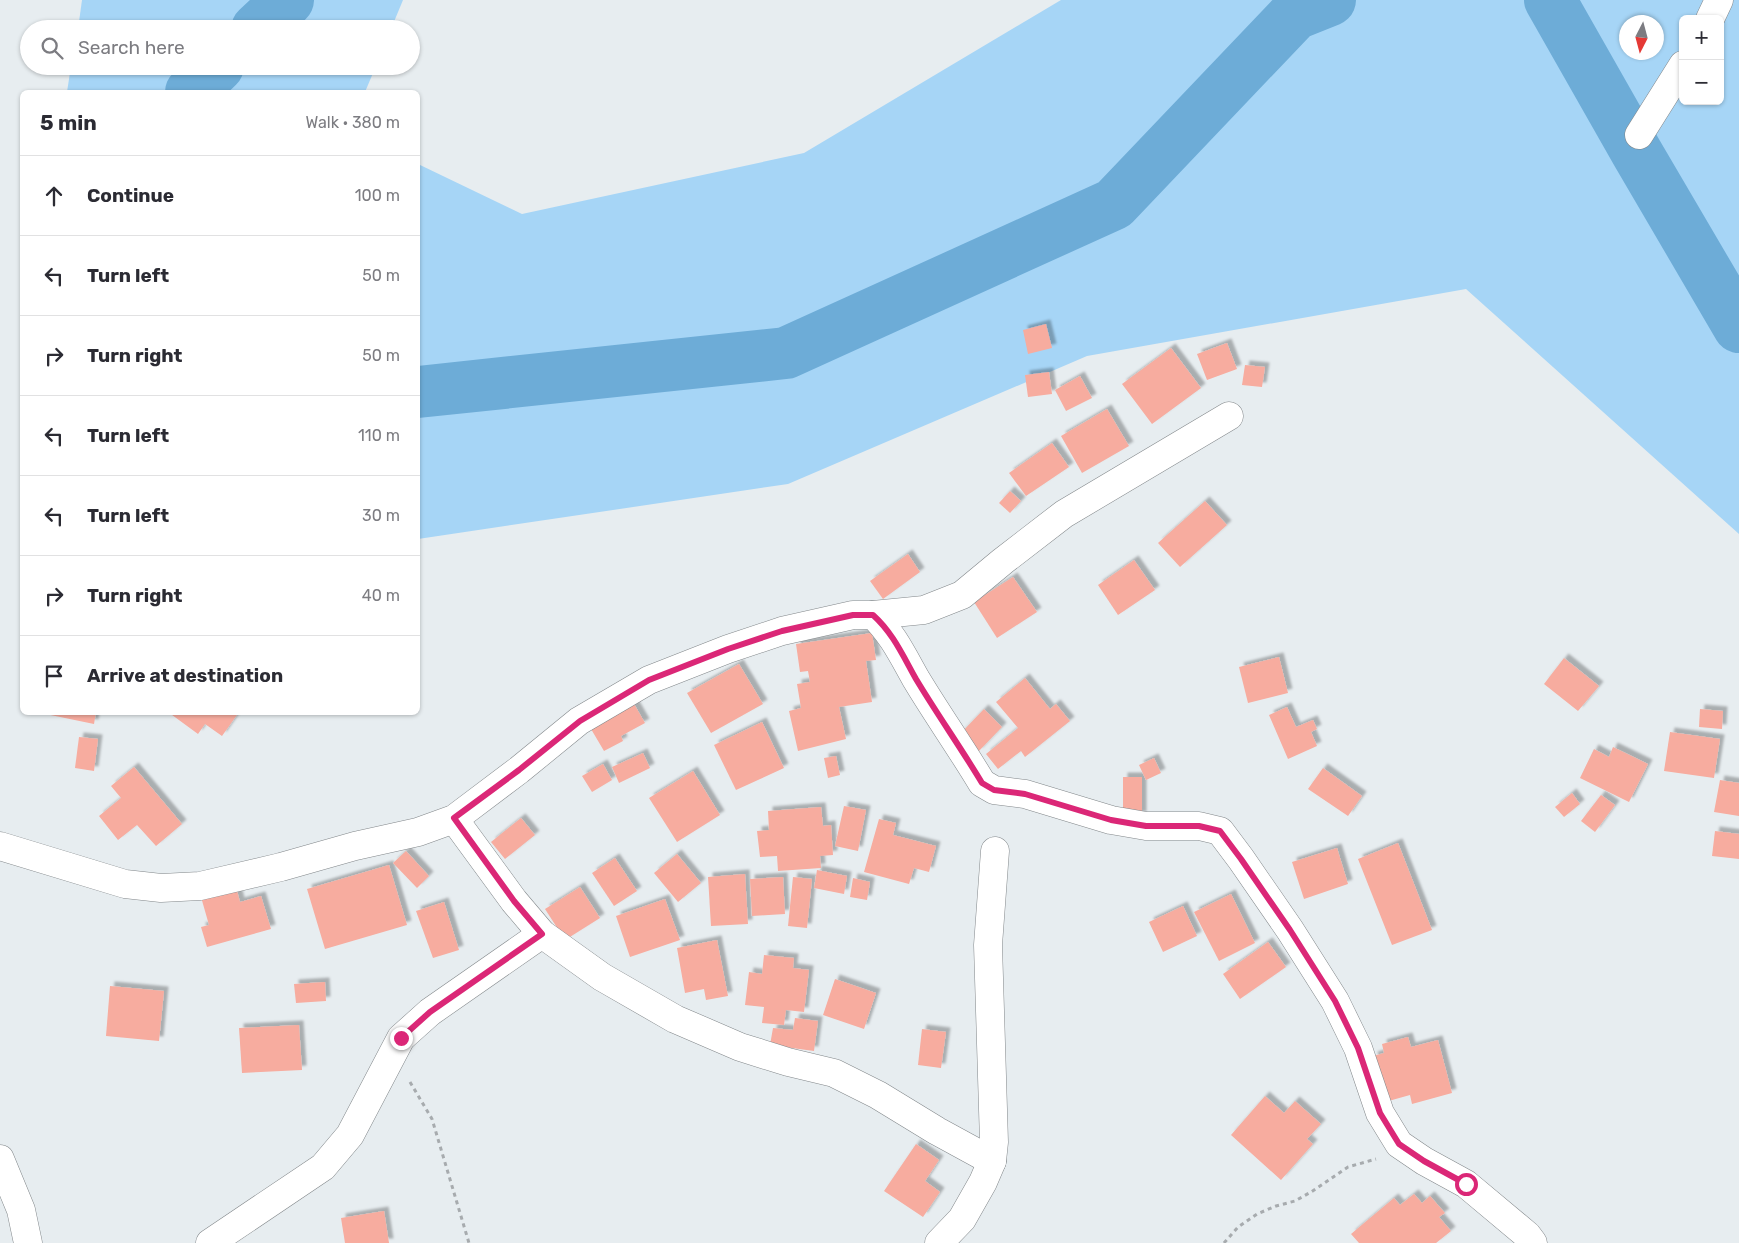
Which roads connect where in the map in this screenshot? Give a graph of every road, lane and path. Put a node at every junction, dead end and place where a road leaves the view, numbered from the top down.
1 (1719, 0) edge
2 (1712, 15) edge
3 (1679, 71) edge
4 (1638, 135) dead end
5 (1229, 416) dead end
6 (873, 615) junction
7 (454, 818) junction
8 (0, 846) edge
9 (995, 851) dead end
10 (542, 934) junction
11 (391, 1054) junction
12 (0, 1159) edge
13 (1379, 1159) dead end
14 (992, 1161) junction
15 (28, 1243) edge
16 (210, 1243) edge
17 (468, 1243) edge
18 (939, 1243) edge
19 (1224, 1243) edge
20 (1533, 1243) edge

1 - 2 street
3 - 4 street
5 - 6 street
6 - 7 street
6 - 20 street
7 - 8 street
7 - 10 street
9 - 14 street
10 - 11 street
10 - 14 street
11 - 16 street
11 - 17 path
12 - 15 street
13 - 19 path
14 - 18 street

